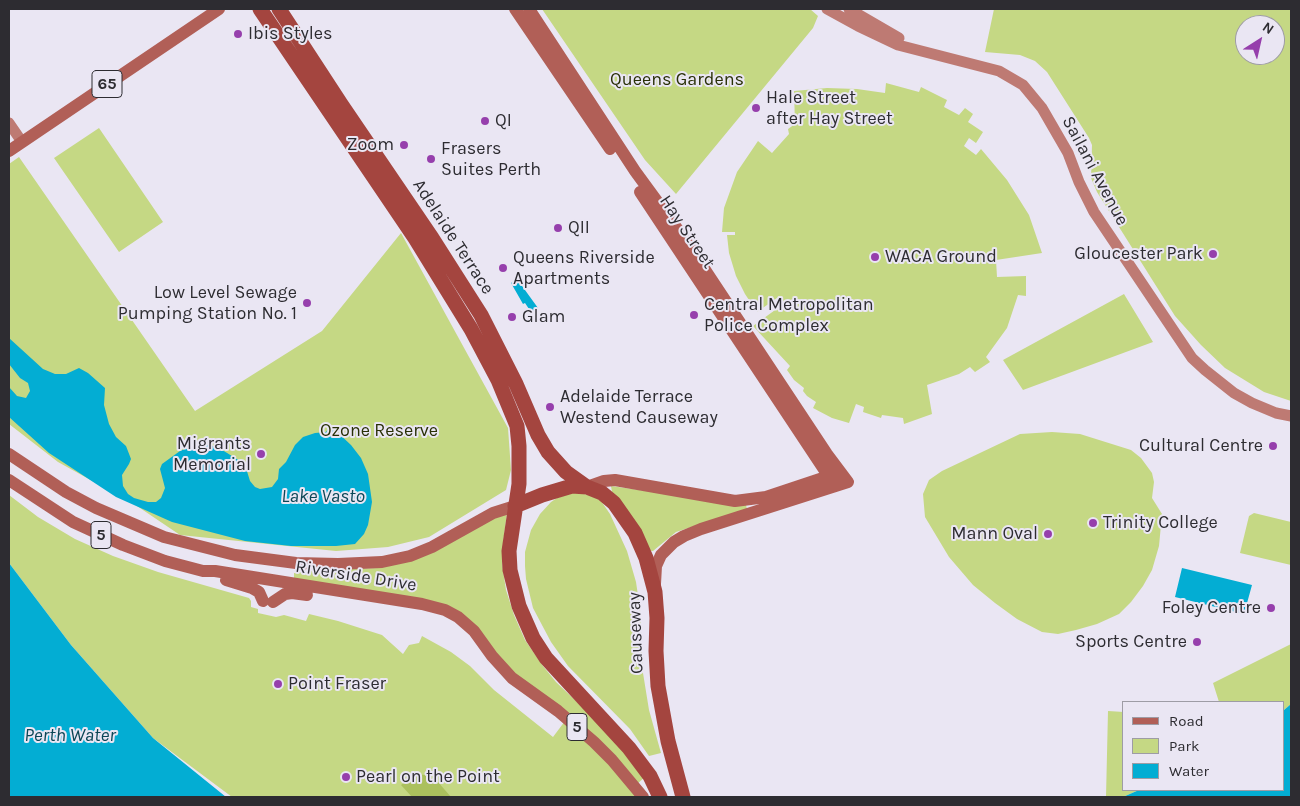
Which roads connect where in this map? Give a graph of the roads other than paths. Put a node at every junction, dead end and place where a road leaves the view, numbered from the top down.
1 (219, 9) edge
2 (260, 9) edge
3 (279, 9) edge
4 (515, 9) edge
5 (529, 9) edge
6 (827, 9) edge
7 (849, 9) edge
8 (917, 50) junction
9 (9, 123) edge
10 (22, 142) junction
11 (9, 151) edge
12 (1291, 416) edge
13 (9, 454) edge
14 (834, 478) junction
15 (9, 480) edge
16 (587, 487) junction
17 (515, 506) junction
18 (203, 571) junction
19 (655, 592) junction
20 (371, 597) junction
21 (643, 797) edge
22 (660, 797) edge
23 (683, 797) edge

1 - 10 main road, 65
2 - 17 highway, Adelaide Terrace
3 - 16 highway, Adelaide Terrace
4 - 14 main road, Hay Street
5 - 14 main road, Hay Street
6 - 8 street
7 - 8 street
8 - 12 street, Sailani Avenue
9 - 10 street
10 - 11 main road, 65
13 - 17 main road, Riverside Drive / 5
14 - 16 main road
14 - 19 main road
15 - 18 main road, Riverside Drive / 5
16 - 17 highway, 5
16 - 19 highway, Causeway
17 - 22 highway
18 - 20 main road, Riverside Drive / 5
18 - 20 main road
19 - 23 highway, Causeway
20 - 21 main road, Riverside Drive / 5

